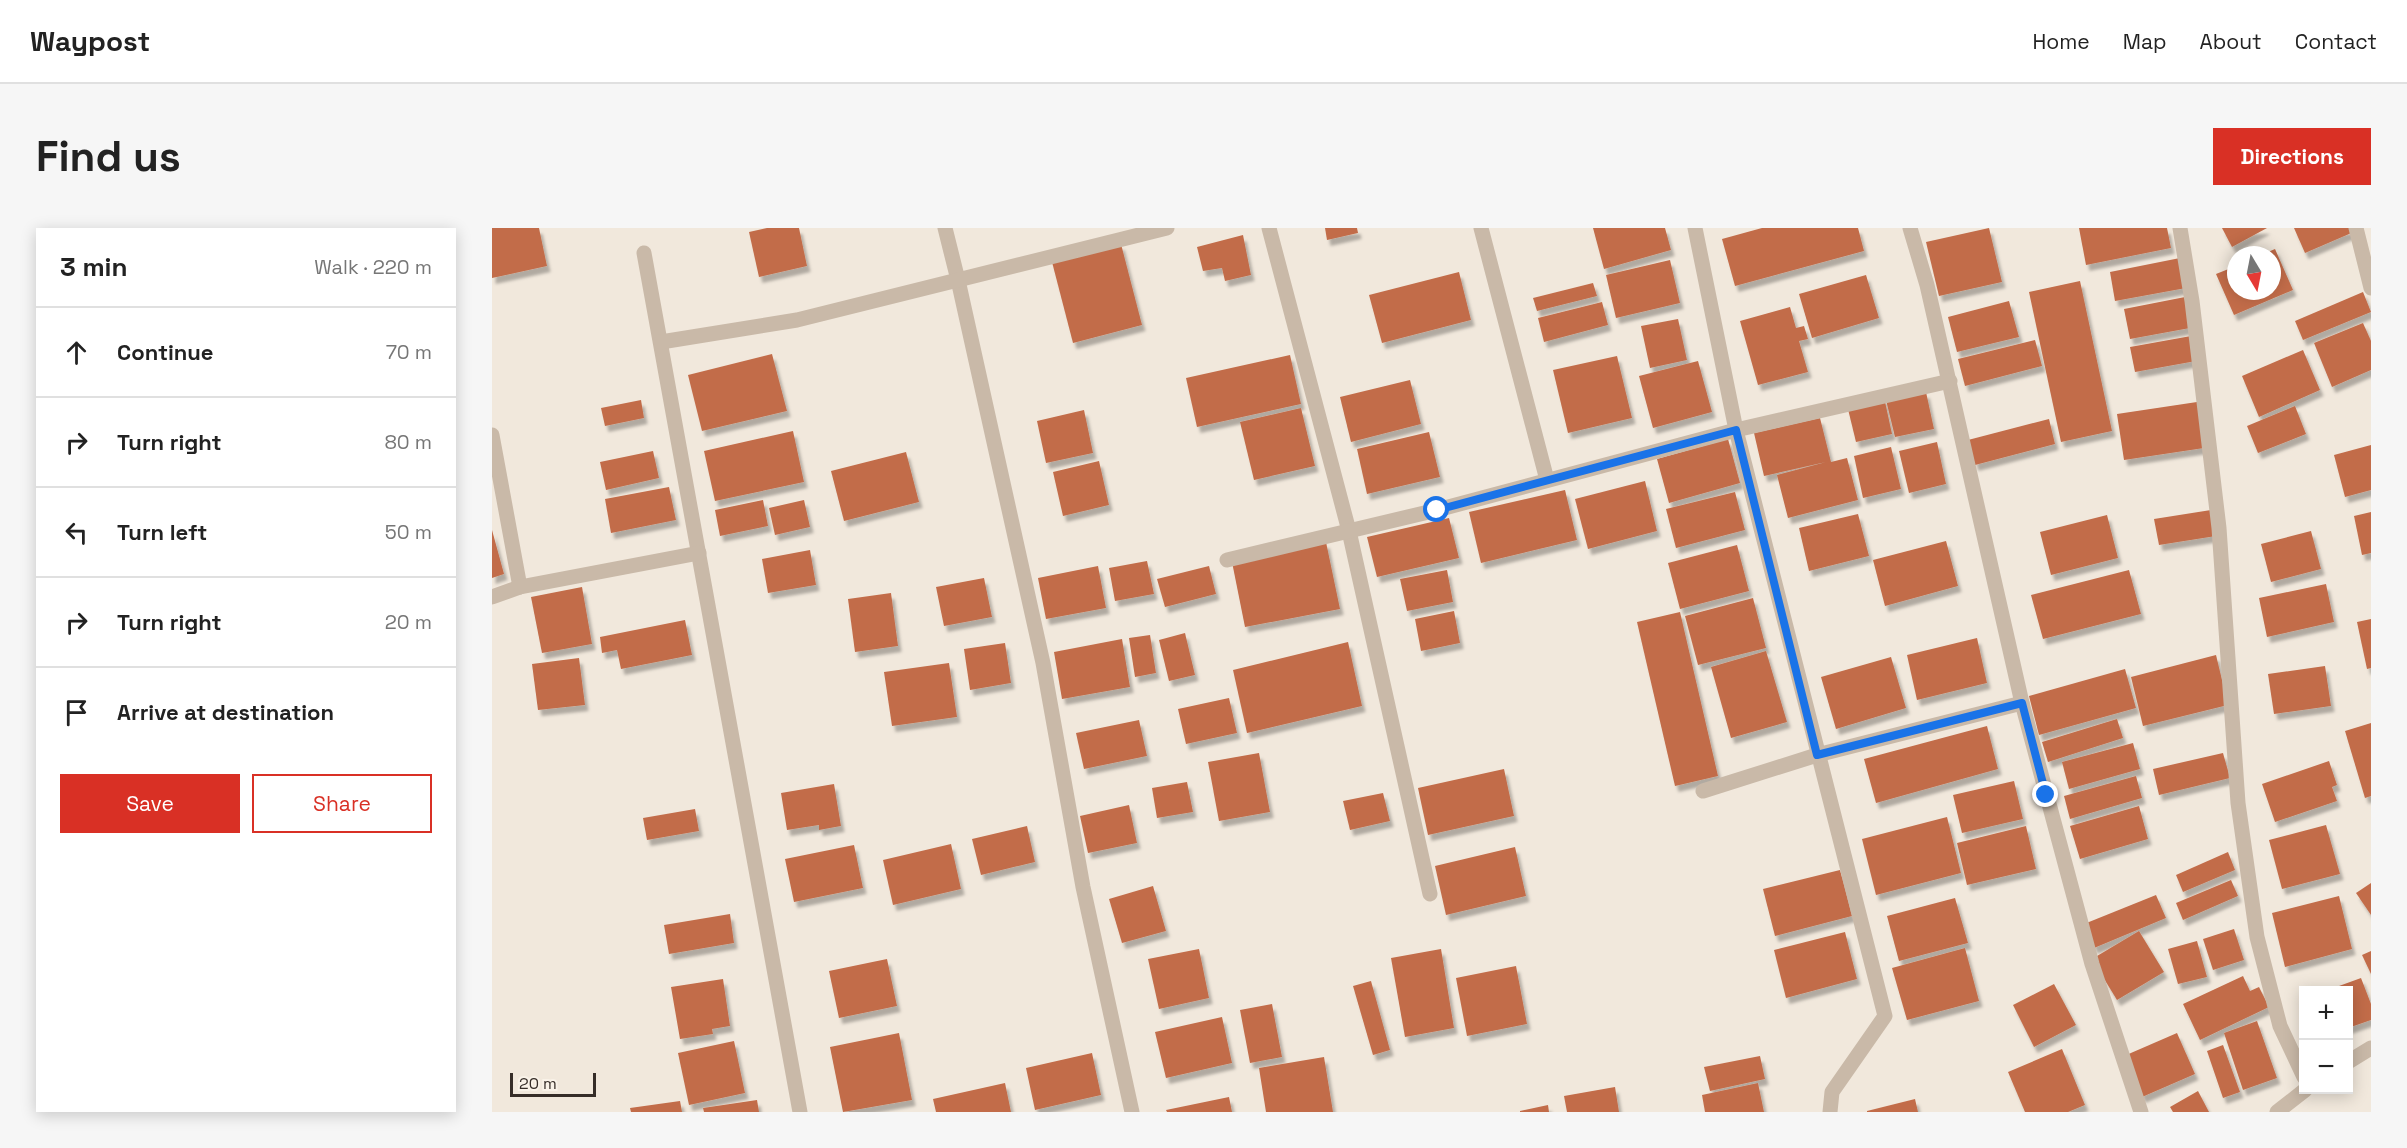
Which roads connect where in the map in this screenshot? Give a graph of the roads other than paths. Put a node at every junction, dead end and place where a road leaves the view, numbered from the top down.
1 (945, 228) edge
2 (1167, 228) edge
3 (1269, 228) edge
4 (1481, 228) edge
5 (1695, 228) edge
6 (1910, 228) edge
7 (2180, 228) edge
8 (2356, 228) edge
9 (644, 254) dead end
10 (958, 280) junction
11 (2371, 288) edge
12 (661, 342) junction
13 (1950, 381) junction
14 (1736, 430) junction
15 (492, 435) edge
16 (1547, 480) junction
17 (1349, 531) junction
18 (699, 553) junction
19 (1227, 560) dead end
20 (520, 588) junction
21 (492, 597) edge
22 (2022, 703) junction
23 (1817, 755) junction
24 (1703, 791) dead end
25 (1430, 894) dead end
26 (2371, 1048) edge
27 (2353, 1059) edge
28 (2299, 1066) edge
29 (2299, 1094) edge
30 (800, 1112) edge
31 (1132, 1112) edge
32 (1830, 1112) edge
33 (2141, 1112) edge
34 (2277, 1112) edge

1 - 10 street
2 - 10 street
3 - 17 street
4 - 16 street
5 - 14 street
6 - 13 street
7 - 28 street
8 - 11 street
9 - 12 street
10 - 12 street
10 - 31 street
12 - 18 street
13 - 14 street
13 - 22 street
14 - 16 street
14 - 23 street
15 - 20 street
16 - 17 street
17 - 19 street
17 - 25 street
18 - 20 street
18 - 30 street
20 - 21 street
22 - 23 street
22 - 33 street
23 - 24 street
23 - 32 street
26 - 27 street
29 - 34 street

